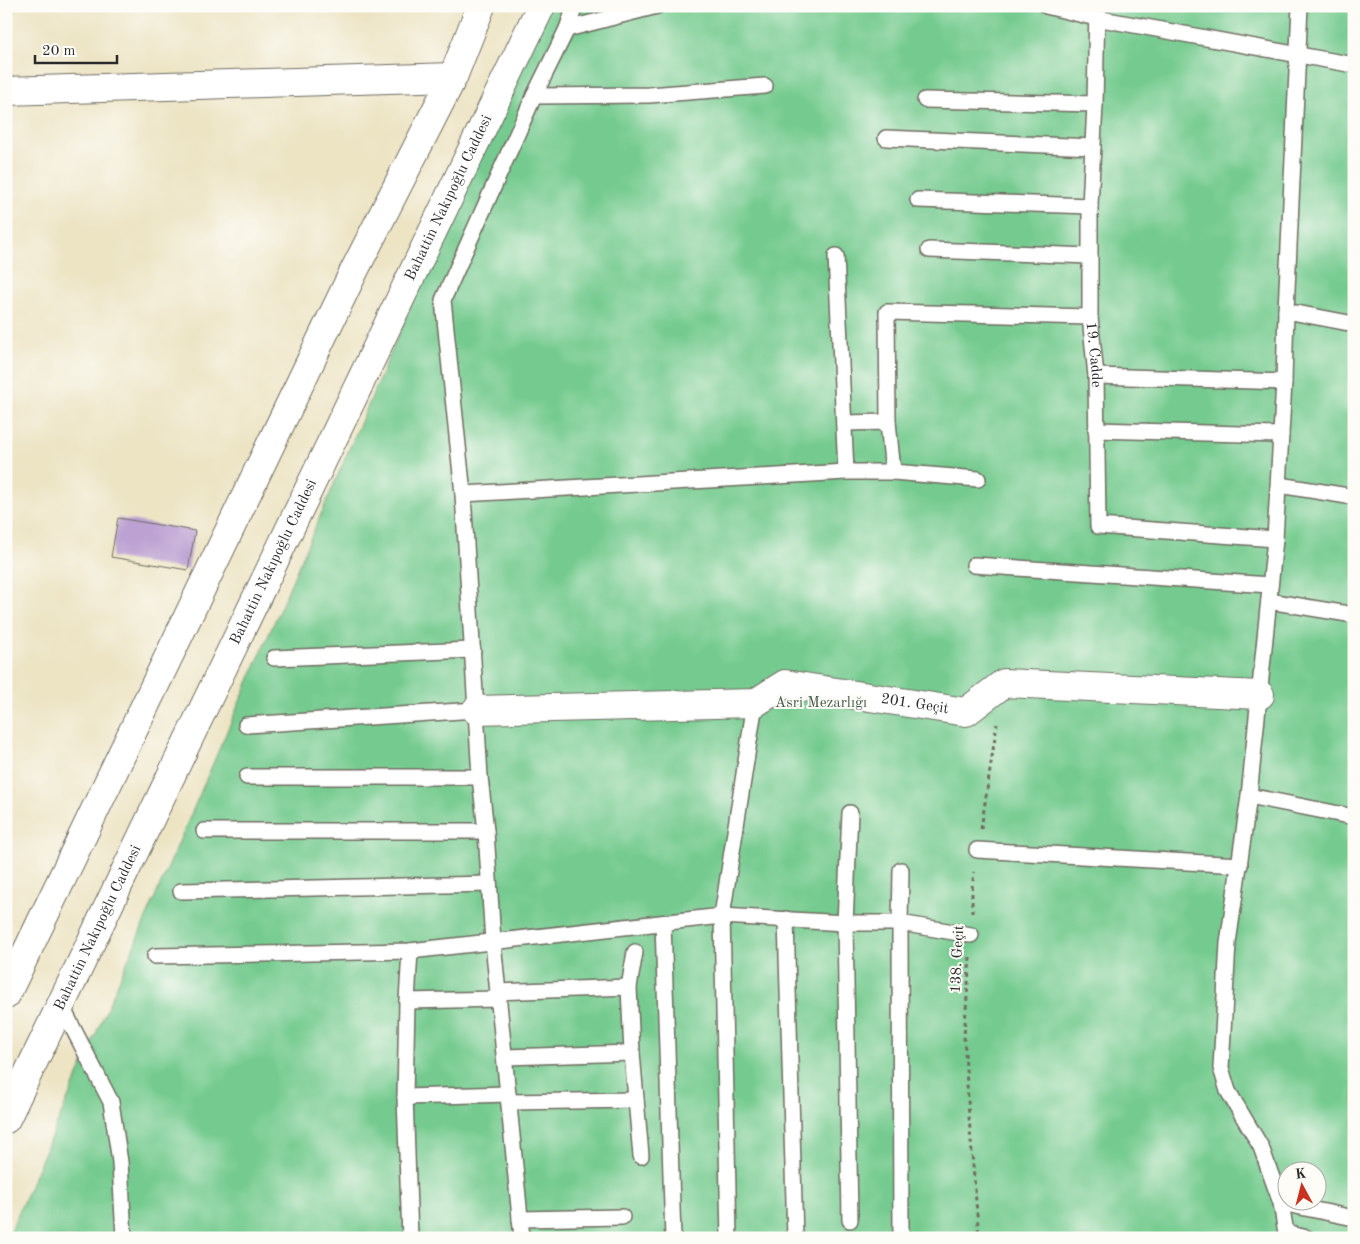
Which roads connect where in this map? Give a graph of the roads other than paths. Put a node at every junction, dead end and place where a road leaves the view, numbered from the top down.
1 (481, 6) edge
2 (540, 6) edge
3 (576, 6) edge
4 (657, 6) edge
5 (1046, 6) edge
6 (1300, 6) edge
7 (1097, 12) edge
8 (567, 29) junction
9 (1298, 55) junction
10 (1354, 65) edge
11 (453, 77) junction
12 (765, 86) dead end
13 (6, 91) edge
14 (534, 96) junction
15 (925, 100) dead end
16 (1094, 104) junction
17 (886, 138) dead end
18 (1093, 147) junction
19 (918, 200) dead end
20 (1090, 206) junction
21 (929, 250) dead end
22 (836, 256) dead end
23 (1090, 256) junction
24 (1286, 310) junction
25 (1090, 317) junction
26 (1354, 324) edge
27 (1096, 376) junction
28 (1284, 382) junction
29 (888, 422) junction
30 (844, 423) junction
31 (1096, 430) junction
32 (1281, 435) junction
33 (846, 472) junction
34 (893, 472) junction
35 (978, 479) dead end
36 (1279, 485) junction
37 (463, 494) junction
38 (1354, 497) edge
39 (1275, 539) junction
40 (974, 565) dead end
41 (1270, 584) junction
42 (1269, 601) junction
43 (1354, 615) edge
44 (473, 650) junction
45 (274, 658) dead end
46 (1260, 695) junction
47 (755, 703) junction
48 (476, 710) junction
49 (246, 725) dead end
50 (247, 777) dead end
51 (480, 777) junction
52 (1249, 796) junction
53 (850, 812) dead end
54 (1354, 817) edge
55 (204, 831) dead end
56 (486, 831) junction
57 (977, 850) road end
58 (1240, 865) junction
59 (902, 870) dead end
60 (489, 884) junction
61 (181, 891) dead end
62 (722, 916) junction
63 (786, 919) junction
64 (663, 923) junction
65 (845, 923) junction
66 (900, 923) junction
67 (971, 935) road end
68 (493, 942) junction
69 (410, 951) junction
70 (636, 952) dead end
71 (154, 956) dead end
72 (629, 987) junction
73 (6, 995) edge
74 (499, 995) junction
75 (407, 1001) junction
76 (61, 1005) junction
77 (632, 1053) junction
78 (505, 1057) junction
79 (405, 1097) junction
80 (508, 1098) junction
81 (636, 1100) junction
82 (6, 1119) edge
83 (641, 1156) dead end
84 (1278, 1194) edge
85 (1282, 1212) edge
86 (1325, 1212) edge
87 (622, 1218) dead end
88 (1354, 1218) edge
89 (520, 1219) junction
90 (850, 1220) dead end
91 (1286, 1236) edge
92 (124, 1238) edge
93 (410, 1238) edge
94 (522, 1238) edge
95 (673, 1238) edge
96 (729, 1238) edge
97 (795, 1238) edge
98 (901, 1238) edge
99 (1307, 1238) edge

1 - 11 main road
2 - 76 main road, Bahattin Nakıpoğlu Caddesi
3 - 8 lane
4 - 8 lane
5 - 7 lane
6 - 9 lane
7 - 9 lane
7 - 16 lane, 19. Cadde
8 - 14 lane
9 - 10 lane
9 - 24 lane
11 - 13 main road
11 - 73 main road
12 - 14 lane
14 - 37 lane
15 - 16 lane
16 - 18 lane, 19. Cadde
17 - 18 lane
18 - 20 lane, 19. Cadde
19 - 20 lane
20 - 23 lane, 19. Cadde
21 - 23 lane
22 - 30 lane
23 - 25 lane, 19. Cadde
24 - 26 lane
24 - 28 lane
25 - 27 lane, 19. Cadde
25 - 29 lane
27 - 28 lane
27 - 31 lane, 19. Cadde
28 - 32 lane
29 - 30 lane
29 - 34 lane
30 - 33 lane
31 - 32 lane
31 - 39 lane, 19. Cadde
32 - 36 lane
33 - 34 lane
33 - 37 lane
34 - 35 lane
36 - 38 lane
36 - 39 lane
37 - 44 lane
39 - 41 lane
40 - 41 lane
41 - 42 lane
42 - 43 lane
42 - 46 lane
44 - 45 lane
44 - 48 lane
46 - 47 main road, 201. Geçit
46 - 52 lane
47 - 48 main road
47 - 62 lane
48 - 49 lane
48 - 51 lane
50 - 51 lane
51 - 56 lane
52 - 54 lane
52 - 58 lane
53 - 65 lane
55 - 56 lane
56 - 60 lane
57 - 58 lane
58 - 84 lane
59 - 66 lane
60 - 61 lane
60 - 68 lane
62 - 63 lane
62 - 64 lane
62 - 96 lane
63 - 65 lane
63 - 97 lane
64 - 68 lane
64 - 95 lane
65 - 66 lane
65 - 90 lane
66 - 67 lane
66 - 98 lane
68 - 69 lane
68 - 74 lane
69 - 71 lane
69 - 75 lane
70 - 72 lane
72 - 74 lane
72 - 77 lane
74 - 75 lane
74 - 78 lane
75 - 79 lane
76 - 82 main road, Bahattin Nakıpoğlu Caddesi
76 - 92 lane
77 - 78 lane
77 - 81 lane
78 - 80 lane
79 - 80 lane
79 - 93 lane
80 - 81 lane
80 - 89 lane
81 - 83 lane
85 - 91 lane
86 - 88 lane
87 - 89 lane
89 - 94 lane
91 - 99 lane

